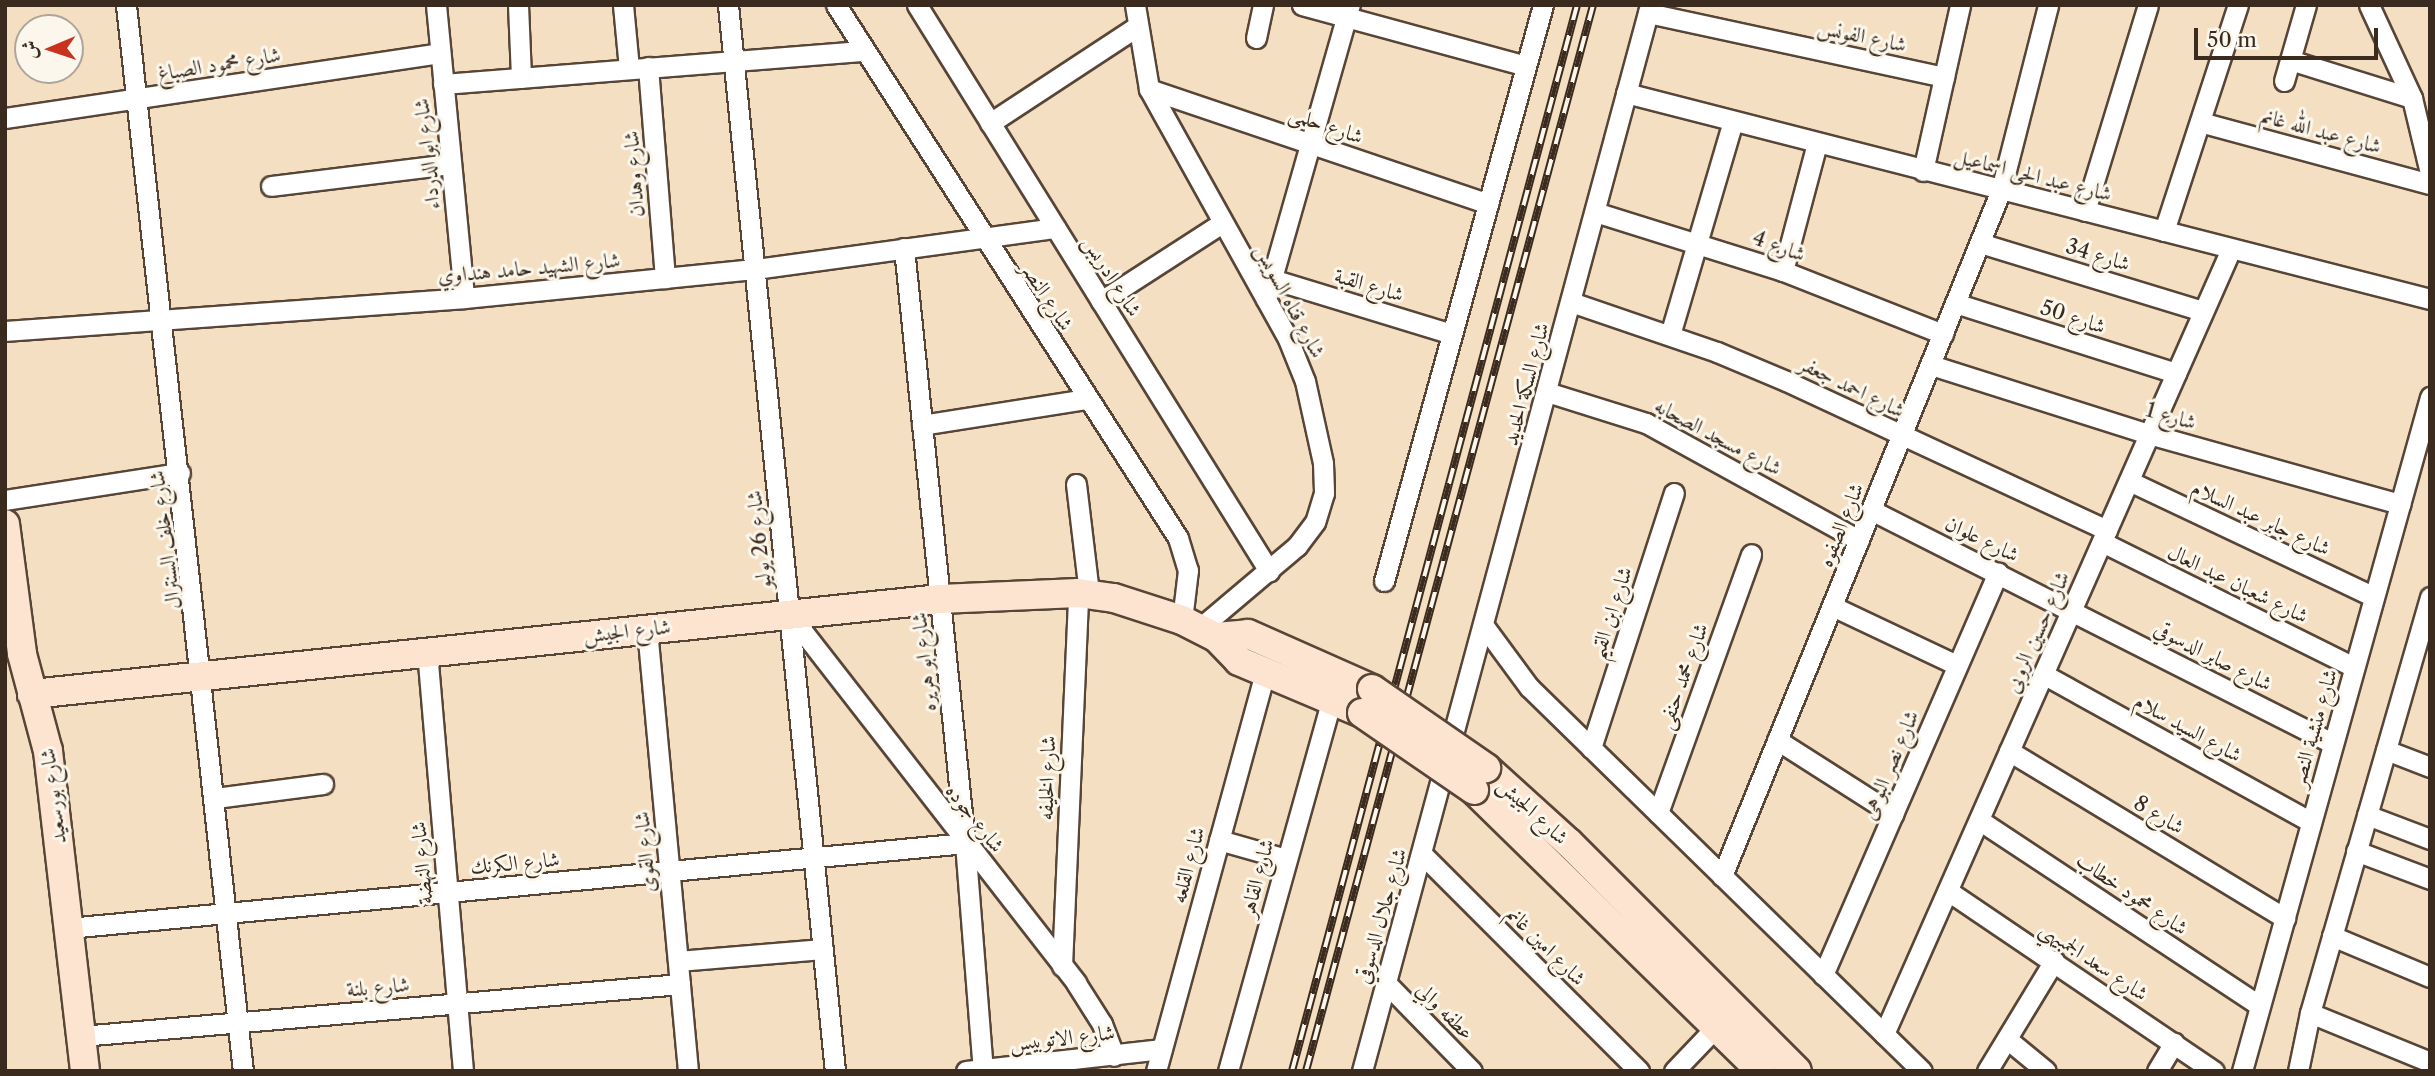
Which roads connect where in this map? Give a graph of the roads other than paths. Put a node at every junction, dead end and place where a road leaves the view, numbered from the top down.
1 (126, 5) edge
2 (436, 5) edge
3 (517, 5) edge
4 (623, 5) edge
5 (728, 5) edge
6 (836, 5) edge
7 (917, 5) edge
8 (1135, 5) edge
9 (1263, 5) edge
10 (1302, 5) edge
11 (1543, 5) edge
12 (1960, 5) edge
13 (2048, 5) edge
14 (2148, 5) edge
15 (2238, 5) edge
16 (2306, 5) edge
17 (2369, 5) edge
18 (1649, 9) edge
19 (1348, 11) edge
20 (1136, 27) junction
21 (1256, 38) dead end
22 (865, 51) junction
23 (440, 53) junction
24 (734, 60) junction
25 (2290, 60) junction
26 (1527, 66) junction
27 (639, 68) junction
28 (1944, 77) junction
29 (521, 78) junction
30 (2284, 80) dead end
31 (443, 84) junction
32 (1149, 89) junction
33 (1626, 93) junction
34 (2412, 98) junction
35 (137, 100) junction
36 (5, 118) edge
37 (1733, 121) junction
38 (990, 122) junction
39 (2200, 122) junction
40 (1817, 143) junction
41 (1311, 144) junction
42 (451, 164) junction
43 (1923, 171) junction
44 (2430, 173) edge
45 (2430, 184) edge
46 (271, 186) dead end
47 (2001, 190) junction
48 (1488, 204) junction
49 (2085, 211) junction
50 (1595, 212) junction
51 (1222, 223) junction
52 (1055, 228) junction
53 (2164, 231) junction
54 (982, 238) junction
55 (1698, 242) junction
56 (1980, 243) junction
57 (904, 248) junction
58 (2231, 248) junction
59 (755, 269) junction
60 (1783, 271) junction
61 (665, 278) junction
62 (1272, 279) junction
63 (464, 298) junction
64 (1266, 299) junction
65 (2430, 299) edge
66 (1101, 301) junction
67 (1571, 302) junction
68 (1955, 303) junction
69 (2203, 311) junction
70 (162, 317) junction
71 (5, 331) edge
72 (1452, 334) junction
73 (1943, 334) junction
74 (1671, 335) junction
75 (1931, 365) junction
76 (2176, 373) junction
77 (1547, 392) junction
78 (2430, 397) edge
79 (1087, 399) junction
80 (922, 425) junction
81 (2150, 434) junction
82 (1901, 436) junction
83 (180, 473) junction
84 (2129, 481) junction
85 (1076, 484) dead end
86 (1674, 493) dead end
87 (5, 500) edge
88 (2400, 504) junction
89 (1871, 510) junction
90 (5, 524) edge
91 (2105, 536) junction
92 (1859, 540) junction
93 (1751, 554) dead end
94 (1269, 572) junction
95 (1998, 572) junction
96 (1384, 581) dead end
97 (1084, 593) junction
98 (2374, 597) junction
99 (2430, 597) edge
100 (940, 599) junction
101 (1832, 606) junction
102 (2072, 609) junction
103 (789, 615) junction
104 (1484, 626) junction
105 (1199, 628) junction
106 (647, 629) junction
107 (427, 651) junction
108 (1958, 665) junction
109 (2354, 667) junction
110 (1265, 672) junction
111 (2043, 674) junction
112 (203, 675) junction
113 (32, 694) junction
114 (1332, 698) junction
115 (1367, 701) junction
116 (1777, 740) junction
117 (2332, 743) junction
118 (1591, 748) junction
119 (2386, 750) junction
120 (2009, 751) junction
121 (2430, 767) edge
122 (1444, 774) joint
123 (1480, 779) junction
124 (323, 784) dead end
125 (215, 798) junction
126 (1658, 813) junction
127 (1894, 814) junction
128 (2367, 815) junction
129 (1979, 820) junction
130 (2311, 822) junction
131 (2430, 839) edge
132 (1219, 841) junction
133 (965, 843) junction
134 (2356, 851) junction
135 (1422, 855) junction
136 (814, 857) junction
137 (1286, 859) junction
138 (669, 871) junction
139 (1722, 876) junction
140 (2430, 879) edge
141 (1948, 891) junction
142 (447, 892) junction
143 (227, 913) junction
144 (2285, 918) junction
145 (68, 928) junction
146 (2332, 936) junction
147 (823, 949) junction
148 (678, 961) junction
149 (2054, 961) junction
150 (1062, 966) junction
151 (1823, 975) junction
152 (2430, 976) edge
153 (1386, 983) junction
154 (680, 984) junction
155 (457, 1003) junction
156 (2259, 1006) junction
157 (2310, 1013) junction
158 (238, 1022) junction
159 (1717, 1026) junction
160 (1884, 1034) junction
161 (80, 1036) junction
162 (2007, 1039) junction
163 (2174, 1043) junction
164 (1162, 1049) junction
165 (1114, 1056) junction
166 (2430, 1062) edge
167 (977, 1070) edge
168 (2243, 1070) edge
169 (85, 1071) edge
170 (243, 1071) edge
171 (463, 1071) edge
172 (688, 1071) edge
173 (835, 1071) edge
174 (1156, 1071) edge
175 (1228, 1071) edge
176 (1362, 1071) edge
177 (1472, 1071) edge
178 (1639, 1071) edge
179 (1674, 1071) edge
180 (1761, 1071) edge
181 (1797, 1071) edge
182 (1922, 1071) edge
183 (1987, 1071) edge
184 (2046, 1071) edge
185 (2157, 1071) edge
186 (2214, 1071) edge
187 (2298, 1071) edge

1 - 35 street, شارع خلف السنترال
2 - 23 street, شارع ابو الدرداء
3 - 29 street
4 - 27 street, شارع وهدان
5 - 24 street, شارع 26 يوليو
6 - 22 street, شارع النصر
7 - 38 street, شارع ادريس
8 - 20 street, شارع قناه السويس
9 - 21 street
10 - 19 street
11 - 26 street
12 - 28 street
13 - 47 street, شارع الصفوه
14 - 49 street
15 - 39 street
16 - 25 street
17 - 34 street
18 - 28 street, شارع الفونس
18 - 33 street, شارع السكة الحديد
19 - 26 street
19 - 41 street
20 - 32 street, شارع قناه السويس
20 - 38 street
22 - 24 street
22 - 54 street, شارع النصر
23 - 31 street, شارع ابو الدرداء
23 - 35 street, شارع محمود الصباغ
24 - 27 street
24 - 59 street, شارع 26 يوليو
25 - 30 street
25 - 34 street
26 - 48 street
27 - 29 street
27 - 61 street, شارع وهدان
28 - 43 street
29 - 31 street
31 - 42 street, شارع ابو الدرداء
32 - 41 street, شارع حلمى
32 - 51 street, شارع قناه السويس
33 - 37 street, شارع عبد الحى اسماعيل
33 - 50 street, شارع السكة الحديد
34 - 44 street
35 - 36 street, شارع محمود الصباغ
35 - 70 street, شارع خلف السنترال
37 - 40 street, شارع عبد الحى اسماعيل
37 - 55 street
38 - 52 street, شارع ادريس
39 - 45 street, شارع عبد الله غانم
39 - 53 street
40 - 43 street, شارع عبد الحى اسماعيل
40 - 60 street
41 - 48 street, شارع حلمى
41 - 62 street
42 - 46 street
42 - 63 street, شارع ابو الدرداء
43 - 47 street, شارع عبد الحى اسماعيل
47 - 49 street, شارع عبد الحى اسماعيل
47 - 56 street, شارع الصفوه
48 - 72 street
49 - 53 street, شارع عبد الحى اسماعيل
50 - 55 street, شارع 4
50 - 67 street, شارع السكة الحديد
51 - 64 street, شارع قناه السويس
51 - 66 street
52 - 54 street, شارع الشهيد حامد هنداوي
52 - 66 street, شارع ادريس
53 - 58 street, شارع عبد الحى اسماعيل
54 - 57 street, شارع الشهيد حامد هنداوي
54 - 79 street, شارع النصر
55 - 60 street, شارع 4
55 - 74 street
56 - 68 street, شارع الصفوه
56 - 69 street, شارع 34
57 - 59 street, شارع الشهيد حامد هنداوي
57 - 80 street, شارع ابو هريره
58 - 65 street, شارع عبد الحى اسماعيل
58 - 69 street, شارع حسين الروبى
59 - 61 street, شارع الشهيد حامد هنداوي
59 - 103 street, شارع 26 يوليو
60 - 73 street, شارع 4
61 - 63 street, شارع الشهيد حامد هنداوي
62 - 64 street
62 - 72 street, شارع القبة
63 - 70 street, شارع الشهيد حامد هنداوي
64 - 94 street, شارع قناه السويس
66 - 94 street, شارع ادريس
67 - 74 street, شارع احمد جعفر
67 - 77 street, شارع السكة الحديد
68 - 73 street, شارع الصفوه
68 - 76 street, شارع 50
69 - 76 street, شارع حسين الروبى
70 - 71 street, شارع الشهيد حامد هنداوي
70 - 83 street, شارع خلف السنترال
72 - 96 street
73 - 75 street, شارع الصفوه
74 - 82 street, شارع احمد جعفر
75 - 81 street, شارع 1
75 - 82 street, شارع الصفوه
76 - 81 street, شارع حسين الروبى
77 - 92 street, شارع مسجد الصحابه
77 - 104 street, شارع السكة الحديد
78 - 88 street, شارع منشية النصر
79 - 80 street
79 - 105 street, شارع النصر
80 - 100 street, شارع ابو هريره
81 - 84 street, شارع حسين الروبى
81 - 88 street, شارع 1
82 - 89 street, شارع الصفوه
82 - 91 street, شارع احمد جعفر
83 - 87 street
83 - 112 street, شارع خلف السنترال
84 - 91 street, شارع حسين الروبى
84 - 98 street, شارع جابر عبد السلام
85 - 97 street, شارع الخليفه
86 - 118 street, شارع ابن القيم
88 - 98 street, شارع منشية النصر
89 - 92 street, شارع الصفوه
89 - 95 street, شارع علوان
90 - 113 main road, شارع بورسعيد
91 - 102 street, شارع حسين الروبى
91 - 109 street, شارع شعبان عبد العال
92 - 101 street, شارع الصفوه
93 - 126 street, شارع محمد حنفى
94 - 105 street, شارع قناه السويس
95 - 102 street, شارع علوان
95 - 108 street, شارع نصر البوهى
97 - 100 main road, شارع الجيش
97 - 105 main road, شارع الجيش
97 - 150 street, شارع الخليفه
98 - 109 street, شارع منشية النصر
99 - 119 street
100 - 103 main road, شارع الجيش
100 - 133 street, شارع ابو هريره
101 - 108 street
101 - 116 street, شارع الصفوه
102 - 111 street, شارع حسين الروبى
102 - 117 street, شارع صابر الدسوقي
103 - 106 main road, شارع الجيش
103 - 133 street, شارع جوده
103 - 136 street, شارع 26 يوليو
104 - 118 street
104 - 122 street, شارع السكة الحديد
105 - 110 main road, شارع الجيش
105 - 115 main road, شارع الجيش
106 - 107 main road, شارع الجيش
106 - 138 street, شارع القوى
107 - 112 main road, شارع الجيش
107 - 142 street, شارع النهضة
108 - 127 street, شارع نصر البوهى
109 - 117 street, شارع منشية النصر
110 - 114 main road, شارع الجيش
110 - 132 street, شارع القلعه
111 - 120 street, شارع حسين الروبى
111 - 130 street, شارع السيد سلام
112 - 113 main road, شارع الجيش
112 - 125 street, شارع خلف السنترال
113 - 145 main road, شارع بورسعيد
114 - 115 main road, شارع الجيش
114 - 137 street, شارع القاهر
115 - 123 main road, شارع الجيش, bridge
116 - 127 street
116 - 139 street, شارع الصفوه
117 - 130 street, شارع منشية النصر
118 - 126 street
119 - 121 street
119 - 128 street
120 - 129 street, شارع حسين الروبى
120 - 144 street, شارع 8
122 - 135 street, شارع جلال الدسوقي
123 - 159 main road, شارع الجيش
123 - 181 main road, شارع الجيش
124 - 125 street
125 - 143 street, شارع خلف السنترال
126 - 139 street
127 - 151 street, شارع نصر البوهى
128 - 131 street
128 - 134 street
129 - 141 street, شارع حسين الروبى
129 - 156 street, شارع محمود خطاب
130 - 144 street, شارع منشية النصر
132 - 137 street
132 - 164 street, شارع القلعه
133 - 136 street, شارع الكرنك
133 - 150 street, شارع جوده
133 - 167 street, شارع ابو هريره
134 - 140 street
134 - 146 street
135 - 153 street, شارع جلال الدسوقي
135 - 178 street, شارع امين غانم
136 - 138 street, شارع الكرنك
136 - 147 street, شارع 26 يوليو
137 - 175 street, شارع القاهر
138 - 142 street, شارع الكرنك
138 - 148 street, شارع القوى
139 - 151 street
141 - 149 street, شارع سعد الجمبيهي
141 - 160 street, شارع حسين الروبى
142 - 143 street, شارع الكرنك
142 - 155 street, شارع النهضة
143 - 145 street, شارع الكرنك
143 - 158 street, شارع خلف السنترال
144 - 156 street, شارع منشية النصر
145 - 161 main road, شارع بورسعيد
146 - 152 street
146 - 157 street
147 - 148 street
147 - 173 street, شارع 26 يوليو
148 - 154 street, شارع القوى
149 - 162 street
149 - 163 street, شارع سعد الجمبيهي
150 - 165 street, شارع جوده
151 - 160 street
153 - 176 street, شارع جلال الدسوقي
153 - 177 street, عطفه والي
154 - 155 street, شارع بلنة
154 - 172 street, شارع القوى
155 - 158 street, شارع بلنة
155 - 171 street, شارع النهضة
156 - 168 street, شارع منشية النصر
157 - 166 street
157 - 187 street
158 - 161 street, شارع بلنة
158 - 170 street, شارع خلف السنترال
159 - 179 street
159 - 180 main road, شارع الجيش
160 - 182 street
161 - 169 main road, شارع بورسعيد
162 - 183 street
162 - 184 street
163 - 185 street
163 - 186 street, شارع سعد الجمبيهي
164 - 165 street, شارع الاتوبيس
164 - 174 street, شارع القلعه
165 - 167 street, شارع الاتوبيس

